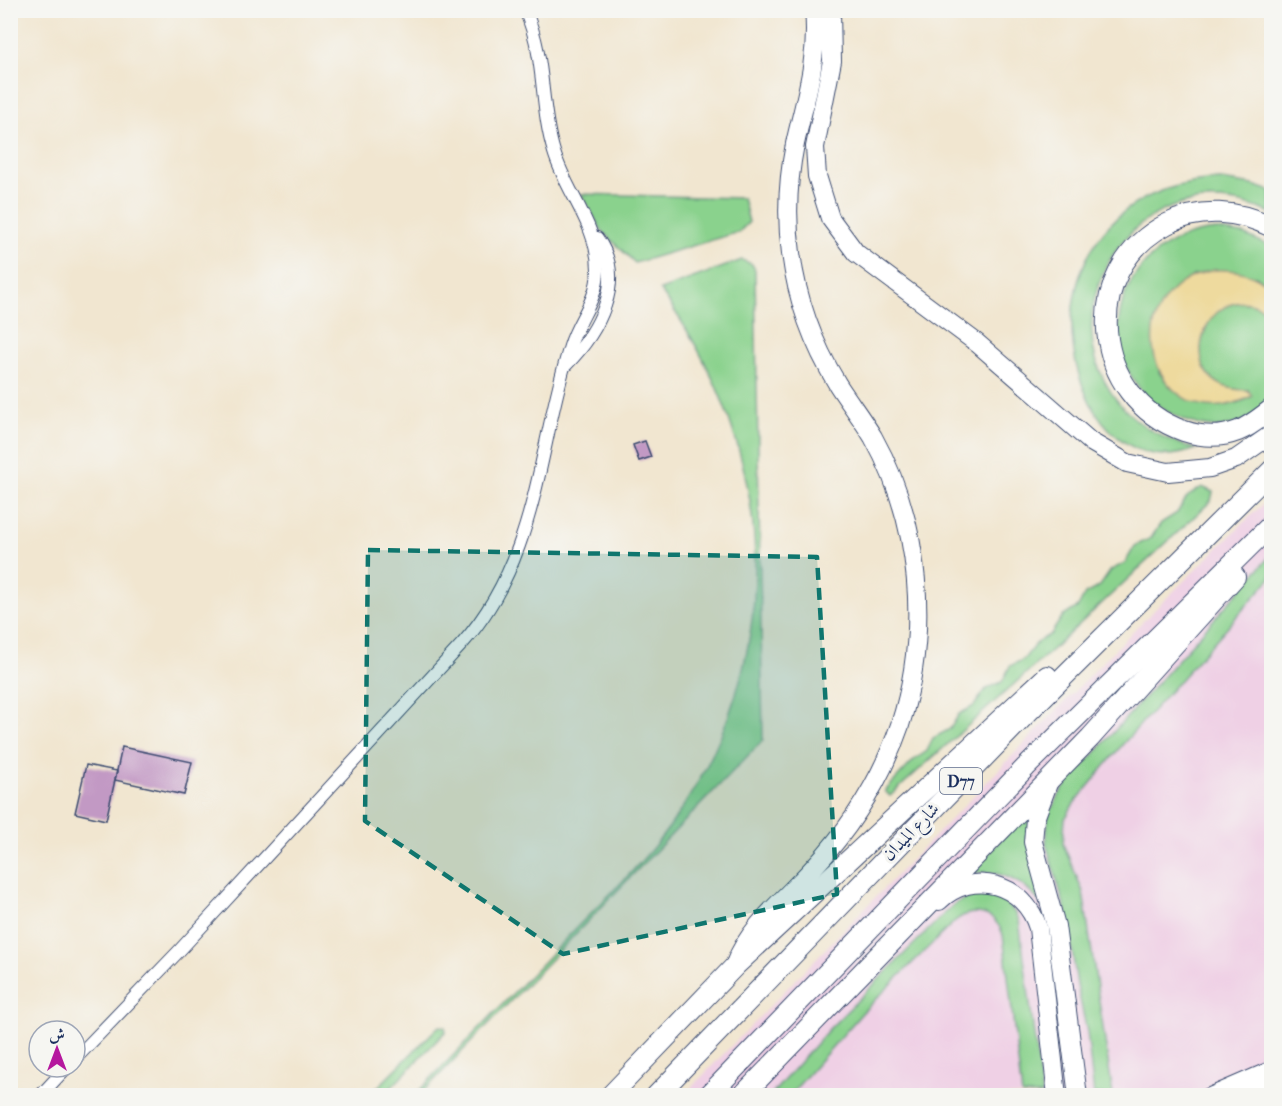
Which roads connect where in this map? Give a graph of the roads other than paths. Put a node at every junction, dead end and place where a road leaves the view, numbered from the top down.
1 (525, 10) edge
2 (814, 10) edge
3 (831, 10) edge
4 (1272, 227) edge
5 (1272, 409) edge
6 (1272, 434) edge
7 (1272, 470) edge
8 (1272, 524) edge
9 (1272, 538) edge
10 (1136, 605) junction
11 (1050, 777) junction
12 (896, 936) junction
13 (735, 966) junction
14 (87, 1047) edge
15 (1272, 1067) edge
16 (55, 1079) edge
17 (1272, 1079) edge
18 (747, 1092) edge
19 (40, 1095) edge
20 (610, 1095) edge
21 (656, 1095) edge
22 (708, 1095) edge
23 (1057, 1095) edge
24 (1078, 1095) edge
25 (1206, 1095) edge
26 (1211, 1095) edge

1 - 14 street
2 - 13 street
3 - 6 street
4 - 5 main road
7 - 10 main road, شارع الميدان / D77
8 - 22 main road, شارع الميدان / D77
9 - 11 main road
10 - 13 main road
10 - 21 main road, شارع الميدان / D77
11 - 12 main road
11 - 24 street
12 - 18 main road
12 - 23 street
13 - 20 main road
15 - 25 street
16 - 19 street
17 - 26 street

